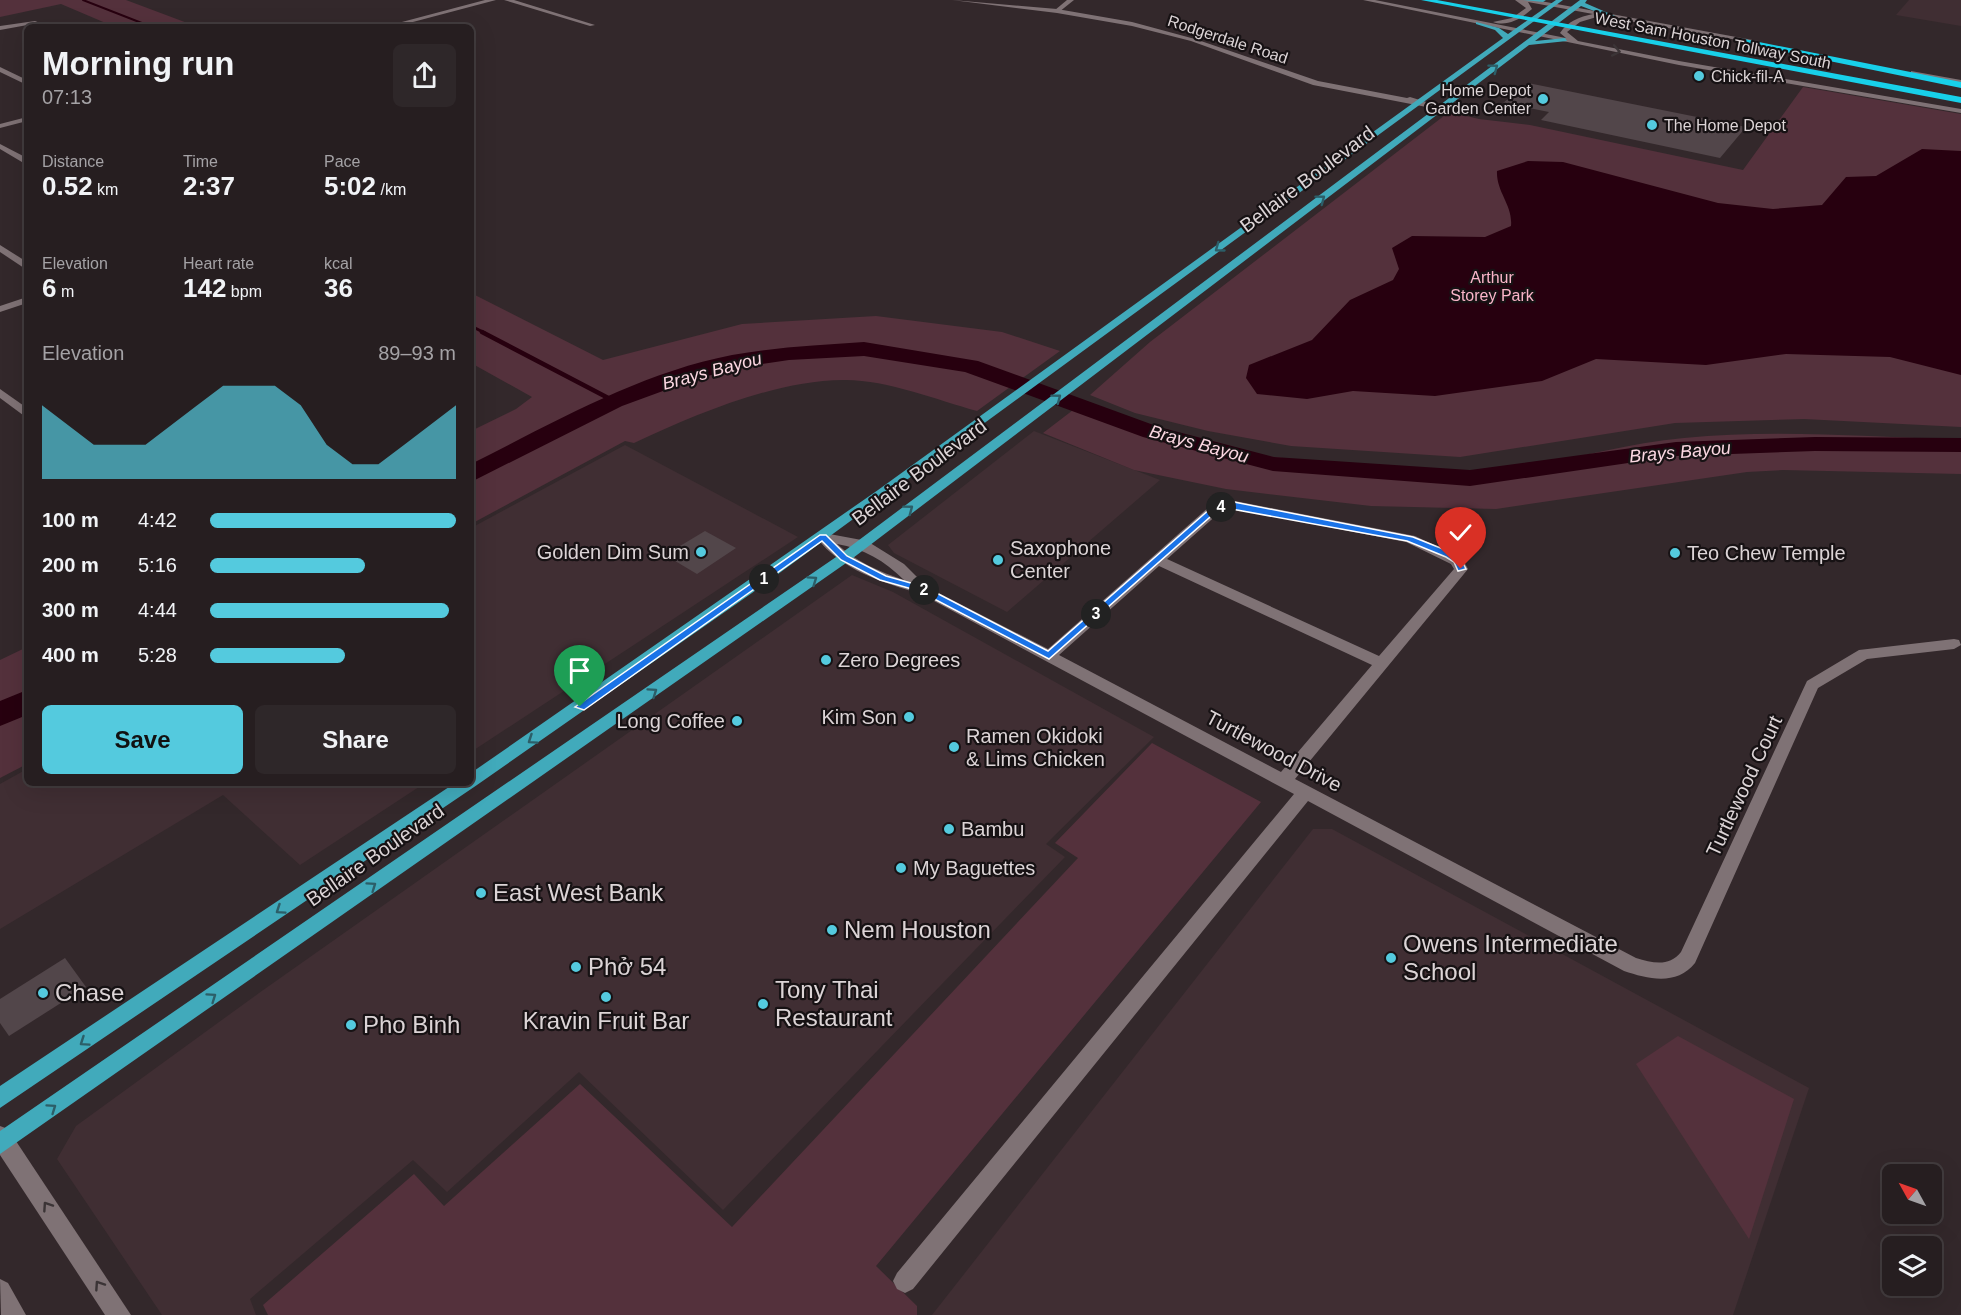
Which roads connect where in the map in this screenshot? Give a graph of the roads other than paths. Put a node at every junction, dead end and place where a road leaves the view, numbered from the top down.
1 (493, 0) edge
2 (507, 0) edge
3 (519, 0) edge
4 (956, 0) edge
5 (989, 0) edge
6 (1071, 0) edge
7 (1366, 0) edge
8 (1425, 0) edge
9 (1460, 0) edge
10 (1518, 0) edge
11 (1526, 0) edge
12 (1543, 0) edge
13 (1560, 0) edge
14 (1582, 1) edge
15 (1553, 5) junction
16 (1058, 6) edge
17 (1046, 8) junction
18 (542, 9) junction
19 (1573, 9) junction
20 (1611, 16) junction
21 (1478, 23) junction
22 (41, 24) edge
23 (398, 24) edge
24 (592, 25) dead end
25 (0, 28) edge
26 (1517, 31) junction
27 (1538, 35) junction
28 (1508, 38) junction
29 (1739, 39) joint
30 (1564, 40) junction
31 (1527, 43) junction
32 (1580, 44) junction
33 (0, 69) edge
34 (1753, 76) joint
35 (24, 81) edge
36 (1961, 83) edge
37 (1961, 92) edge
38 (1961, 100) edge
39 (1419, 103) junction
40 (1442, 108) junction
41 (1961, 109) edge
42 (24, 120) edge
43 (0, 126) edge
44 (0, 146) edge
45 (24, 160) edge
46 (1248, 227) junction
47 (1274, 235) junction
48 (0, 248) edge
49 (24, 265) edge
50 (24, 301) edge
51 (0, 309) edge
52 (0, 392) edge
53 (24, 412) edge
54 (974, 426) junction
55 (1003, 438) junction
56 (823, 537) junction
57 (862, 544) junction
58 (844, 558) junction
59 (1157, 560) junction
60 (922, 589) junction
61 (1954, 644) dead end
62 (1049, 656) junction
63 (1383, 664) junction
64 (474, 779) edge
65 (1284, 780) junction
66 (464, 786) edge
67 (1306, 792) junction
68 (1605, 952) joint
69 (0, 1098) edge
70 (1, 1140) edge
71 (905, 1281) dead end
72 (0, 1291) edge
73 (14, 1315) edge
74 (119, 1315) edge

1 - 23 street
2 - 18 street
3 - 18 street
4 - 17 street, Rodgerdale Road
5 - 17 street, Rodgerdale Road
6 - 16 street
7 - 21 street
8 - 38 highway, West Sam Houston Tollway South
9 - 37 highway, West Sam Houston Tollway South
10 - 21 street
11 - 12 main road
11 - 15 street
13 - 15 main road, Bellaire Boulevard
14 - 19 main road, Bellaire Boulevard
14 - 20 main road
15 - 19 street
15 - 26 main road, Bellaire Boulevard
16 - 17 street, Rodgerdale Road
16 - 39 street, Rodgerdale Road
18 - 24 street
19 - 20 street
19 - 27 main road, Bellaire Boulevard
20 - 29 street
20 - 32 street
21 - 26 street
21 - 28 main road
22 - 25 street
26 - 27 street
26 - 28 main road, Bellaire Boulevard
27 - 30 street
27 - 31 main road, Bellaire Boulevard
28 - 39 main road, Bellaire Boulevard
29 - 36 highway
30 - 31 main road
30 - 32 street
40 -> 31 main road, Bellaire Boulevard
32 -> 34 street
33 - 35 street
34 - 41 highway
39 - 40 street, Rodgerdale Road
39 - 46 main road, Bellaire Boulevard
47 -> 40 main road, Bellaire Boulevard
42 - 43 street
44 - 45 street
46 - 47 main road
46 -> 54 main road, Bellaire Boulevard
55 -> 47 main road, Bellaire Boulevard
48 - 49 street
50 - 51 street
52 - 53 street
54 - 55 main road
54 - 56 main road, Bellaire Boulevard
57 -> 55 main road, Bellaire Boulevard
56 - 57 street, Turtlewood Drive
56 - 58 street, Turtlewood Drive
56 -> 64 main road, Bellaire Boulevard
57 - 58 main road, Bellaire Boulevard
57 - 60 street, Turtlewood Drive
58 - 60 street, Turtlewood Drive
70 -> 58 main road, Bellaire Boulevard
59 - 62 street
59 - 63 street
59 - 63 street
60 - 62 street, Turtlewood Drive
61 - 68 street, Turtlewood Court
62 - 65 street, Turtlewood Drive
63 - 65 street
65 - 67 street, Turtlewood Drive
66 -> 69 main road, Bellaire Boulevard
67 - 68 street, Turtlewood Drive
67 - 71 street
74 -> 70 street
72 - 73 street

